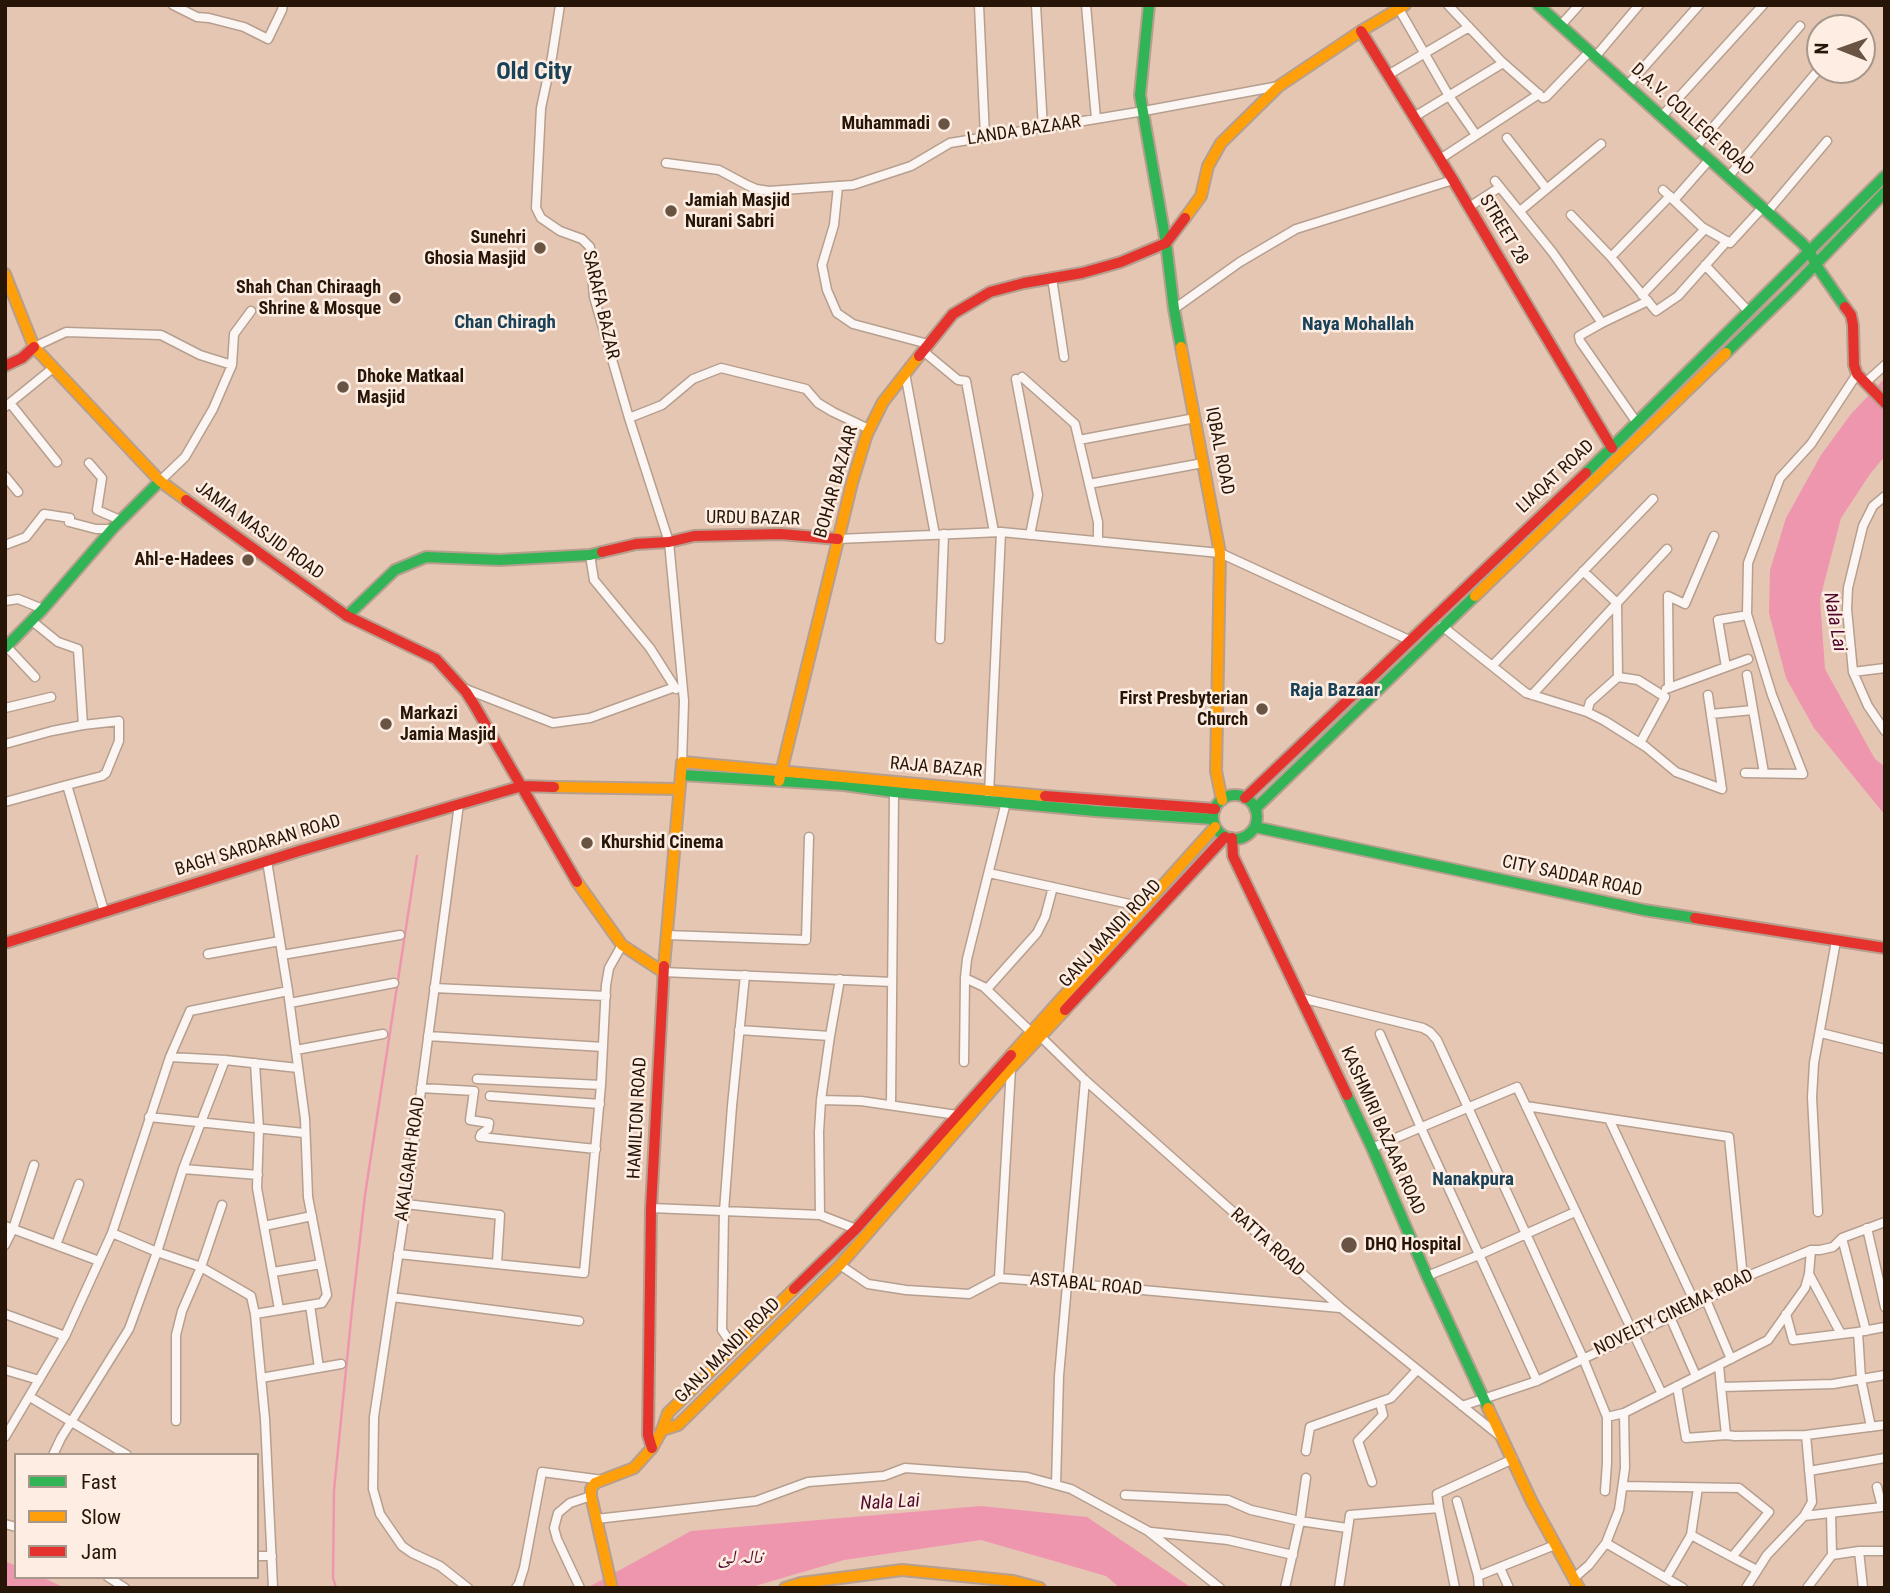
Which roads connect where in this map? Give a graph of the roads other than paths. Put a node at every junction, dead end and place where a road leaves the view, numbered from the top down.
1 (173, 5) edge
2 (283, 5) edge
3 (560, 5) edge
4 (979, 5) edge
5 (1036, 5) edge
6 (1086, 5) edge
7 (1149, 5) edge
8 (1157, 5) edge
9 (1448, 5) edge
10 (1538, 5) edge
11 (1578, 5) edge
12 (1640, 5) edge
13 (1699, 5) edge
14 (1763, 5) edge
15 (1402, 7) edge
16 (1561, 25) junction
17 (1800, 26) dead end
18 (1469, 27) junction
19 (1361, 31) junction
20 (1424, 53) junction
21 (1593, 54) junction
22 (1503, 63) junction
23 (1388, 75) junction
24 (1807, 84) edge
25 (1628, 85) junction
26 (1279, 86) junction
27 (1539, 94) junction
28 (1449, 96) junction
29 (1144, 111) junction
30 (1662, 116) junction
31 (1414, 117) junction
32 (1096, 119) junction
33 (1043, 128) junction
34 (1476, 135) junction
35 (985, 137) junction
36 (1507, 138) dead end
37 (1827, 141) dead end
38 (1601, 144) dead end
39 (1696, 147) junction
40 (1440, 159) junction
41 (1710, 159) junction
42 (666, 163) dead end
43 (1729, 176) junction
44 (1885, 176) edge
45 (1453, 180) junction
46 (838, 186) junction
47 (1546, 188) junction
48 (1885, 192) edge
49 (1669, 195) junction
50 (1469, 207) junction
51 (1765, 209) junction
52 (1520, 211) junction
53 (1571, 215) dead end
54 (1705, 229) junction
55 (1727, 242) junction
56 (1166, 243) junction
57 (1810, 252) junction
58 (1611, 257) junction
59 (1706, 265) junction
60 (1816, 265) junction
61 (5, 274) edge
62 (1052, 278) junction
63 (1645, 298) junction
64 (1174, 309) junction
65 (251, 311) dead end
66 (1749, 313) junction
67 (1602, 323) junction
68 (34, 347) junction
69 (925, 348) junction
70 (1064, 356) dead end
71 (232, 365) junction
72 (1885, 365) edge
73 (5, 366) edge
74 (53, 368) junction
75 (905, 373) junction
76 (1861, 379) junction
77 (1885, 403) edge
78 (8, 405) edge
79 (629, 418) junction
80 (1195, 418) junction
81 (1637, 423) junction
82 (869, 429) junction
83 (1079, 440) junction
84 (1612, 448) junction
85 (57, 462) dead end
86 (89, 463) dead end
87 (1203, 463) junction
88 (5, 476) edge
89 (160, 481) junction
90 (1089, 484) junction
91 (18, 492) dead end
92 (1885, 496) edge
93 (1653, 499) dead end
94 (116, 525) junction
95 (997, 532) junction
96 (939, 534) junction
97 (1030, 535) junction
98 (1714, 536) dead end
99 (838, 538) junction
100 (1098, 541) junction
101 (669, 542) junction
102 (5, 545) edge
103 (1667, 549) dead end
104 (1220, 553) junction
105 (590, 555) junction
106 (1583, 571) junction
107 (5, 601) edge
108 (1617, 603) junction
109 (43, 609) junction
110 (346, 615) junction
111 (1742, 616) dead end
112 (32, 621) junction
113 (1442, 626) junction
114 (940, 639) dead end
115 (1409, 640) junction
116 (6, 648) edge
117 (1748, 659) dead end
118 (1492, 666) junction
119 (1726, 667) junction
120 (1885, 668) edge
121 (1853, 672) junction
122 (1747, 675) dead end
123 (35, 677) dead end
124 (1618, 677) junction
125 (675, 687) junction
126 (462, 688) junction
127 (1669, 688) junction
128 (1657, 692) junction
129 (1532, 695) junction
130 (1708, 695) dead end
131 (51, 696) dead end
132 (684, 701) junction
133 (5, 708) edge
134 (1753, 710) junction
135 (1587, 712) junction
136 (1711, 714) junction
137 (83, 725) junction
138 (1884, 727) edge
139 (1640, 743) junction
140 (5, 744) edge
141 (682, 762) junction
142 (1745, 773) dead end
143 (1764, 773) junction
144 (682, 775) junction
145 (780, 776) junction
146 (67, 785) junction
147 (522, 786) junction
148 (679, 789) junction
149 (894, 792) junction
150 (989, 796) junction
151 (1245, 798) junction
152 (5, 802) edge
153 (1006, 802) junction
154 (459, 804) junction
155 (1255, 809) junction
156 (1216, 814) junction
157 (1255, 827) junction
158 (809, 837) dead end
159 (1229, 838) junction
160 (267, 861) junction
161 (989, 873) junction
162 (1053, 887) junction
163 (1143, 907) junction
164 (104, 911) junction
165 (400, 935) dead end
166 (666, 935) junction
167 (280, 941) junction
168 (1836, 941) junction
169 (5, 943) edge
170 (622, 945) junction
171 (1885, 948) edge
172 (208, 954) dead end
173 (282, 955) junction
174 (663, 972) junction
175 (745, 975) junction
176 (965, 978) junction
177 (840, 979) junction
178 (892, 982) junction
179 (394, 983) dead end
180 (434, 988) junction
181 (987, 989) junction
182 (288, 991) junction
183 (606, 996) junction
184 (1301, 998) junction
185 (290, 1003) junction
186 (739, 1030) junction
187 (383, 1034) dead end
188 (1380, 1034) dead end
189 (1821, 1034) junction
190 (1035, 1035) junction
191 (830, 1036) junction
192 (428, 1037) junction
193 (603, 1047) junction
194 (1885, 1049) edge
195 (296, 1051) junction
196 (170, 1057) junction
197 (225, 1060) junction
198 (964, 1062) dead end
199 (255, 1063) junction
200 (298, 1068) junction
201 (1011, 1068) junction
202 (477, 1079) dead end
203 (1085, 1080) junction
204 (601, 1086) junction
205 (421, 1088) junction
206 (489, 1096) dead end
207 (821, 1100) junction
208 (600, 1104) junction
209 (891, 1104) junction
210 (1526, 1106) junction
211 (1468, 1107) junction
212 (957, 1115) junction
213 (149, 1117) junction
214 (1609, 1119) junction
215 (201, 1122) junction
216 (1421, 1128) junction
217 (259, 1129) junction
218 (304, 1133) junction
219 (1373, 1148) junction
220 (596, 1149) junction
221 (34, 1165) dead end
222 (183, 1169) junction
223 (258, 1175) junction
224 (79, 1184) dead end
225 (406, 1204) junction
226 (222, 1205) dead end
227 (651, 1208) junction
228 (724, 1211) junction
229 (1575, 1212) junction
230 (1818, 1212) dead end
231 (820, 1215) junction
232 (312, 1216) junction
233 (1885, 1222) edge
234 (264, 1226) junction
235 (9, 1227) edge
236 (1867, 1228) junction
237 (856, 1229) junction
238 (112, 1233) junction
239 (1527, 1234) junction
240 (866, 1236) junction
241 (1842, 1238) junction
242 (5, 1245) edge
243 (56, 1245) junction
244 (1811, 1250) junction
245 (157, 1252) junction
246 (398, 1254) junction
247 (1479, 1255) junction
248 (99, 1261) junction
249 (321, 1264) junction
250 (497, 1264) junction
251 (840, 1265) junction
252 (201, 1267) junction
253 (273, 1272) junction
254 (1808, 1275) junction
255 (1427, 1276) junction
256 (1743, 1278) junction
257 (999, 1279) junction
258 (1066, 1283) junction
259 (392, 1297) junction
260 (1706, 1300) junction
261 (310, 1305) junction
262 (1696, 1305) junction
263 (1885, 1307) edge
264 (1341, 1308) junction
265 (279, 1309) junction
266 (5, 1314) edge
267 (255, 1314) junction
268 (1786, 1314) junction
269 (1670, 1317) junction
270 (579, 1321) dead end
271 (1885, 1328) edge
272 (1862, 1331) junction
273 (1840, 1334) junction
274 (65, 1336) junction
275 (1633, 1336) junction
276 (734, 1348) junction
277 (1583, 1358) junction
278 (1731, 1359) junction
279 (341, 1364) dead end
280 (1719, 1365) junction
281 (319, 1368) junction
282 (5, 1370) edge
283 (1417, 1370) junction
284 (1885, 1375) edge
285 (1696, 1376) junction
286 (261, 1378) junction
287 (1861, 1379) junction
288 (39, 1380) junction
289 (1537, 1381) junction
290 (1677, 1386) junction
291 (1721, 1387) junction
292 (1662, 1394) junction
293 (30, 1397) junction
294 (1484, 1397) junction
295 (1380, 1402) junction
296 (1462, 1406) junction
297 (1624, 1413) junction
298 (1607, 1417) junction
299 (176, 1421) dead end
300 (71, 1422) junction
301 (1885, 1425) edge
302 (1871, 1427) junction
303 (662, 1430) junction
304 (1726, 1435) junction
305 (1807, 1435) junction
306 (5, 1437) edge
307 (1504, 1439) junction
308 (652, 1448) junction
309 (1307, 1451) dead end
310 (54, 1453) edge
311 (124, 1453) edge
312 (1885, 1458) edge
313 (1513, 1459) junction
314 (1809, 1471) junction
315 (1306, 1478) dead end
316 (606, 1480) junction
317 (1372, 1482) dead end
318 (1056, 1485) junction
319 (1624, 1486) junction
320 (1877, 1486) dead end
321 (1698, 1488) junction
322 (1605, 1491) dead end
323 (1125, 1495) dead end
324 (591, 1496) junction
325 (1457, 1501) dead end
326 (1439, 1508) junction
327 (1831, 1513) junction
328 (1804, 1516) junction
329 (596, 1519) junction
330 (1300, 1521) junction
331 (1347, 1528) junction
332 (1148, 1531) junction
333 (1691, 1535) junction
334 (1606, 1543) junction
335 (1555, 1545) junction
336 (1885, 1550) edge
337 (1859, 1551) junction
338 (1293, 1555) junction
339 (1832, 1555) junction
340 (259, 1556) edge
341 (272, 1556) junction
342 (1732, 1557) junction
343 (1500, 1568) junction
344 (1758, 1570) junction
345 (1478, 1576) junction
346 (1667, 1578) junction
347 (1576, 1583) edge
348 (821, 1584) edge
349 (1026, 1586) edge
350 (273, 1588) edge
351 (468, 1588) edge
352 (516, 1588) edge
353 (580, 1588) edge
354 (612, 1588) edge
355 (785, 1588) edge
356 (1040, 1588) edge
357 (1220, 1588) edge
358 (1285, 1588) edge
359 (1339, 1588) edge
360 (1455, 1588) edge
361 (1479, 1588) edge
362 (1509, 1588) edge
363 (1683, 1588) edge
364 (1746, 1588) edge
365 (1807, 1588) edge
366 (1863, 1588) edge

1 - 2 street
3 - 79 street, SARAFA BAZAR
4 - 35 street
5 - 33 street
6 - 32 street
7 - 29 street, IQBAL ROAD
8 - 29 street, IQBAL ROAD
9 - 18 street
10 - 16 street, D.A.V. COLLEGE ROAD
11 - 16 street
12 - 21 street
13 - 25 street
14 - 30 street
15 - 19 street
15 - 20 street
16 - 21 street, D.A.V. COLLEGE ROAD
17 - 39 street
18 - 20 street
18 - 22 street
19 - 23 street, STREET 28
19 - 26 street
20 - 23 street
20 - 28 street
21 - 25 street, D.A.V. COLLEGE ROAD
21 - 27 street
22 - 27 street
22 - 28 street
23 - 31 street, STREET 28
24 - 43 street
25 - 30 street, D.A.V. COLLEGE ROAD
26 - 29 street, LANDA BAZAAR
26 - 56 street
27 - 34 street
28 - 31 street
28 - 34 street
29 - 32 street, LANDA BAZAAR
29 - 56 street, IQBAL ROAD
30 - 39 street, D.A.V. COLLEGE ROAD
31 - 40 street, STREET 28
32 - 33 street, LANDA BAZAAR
33 - 35 street, LANDA BAZAAR
34 - 40 street
35 - 46 street, LANDA BAZAAR
36 - 47 street
37 - 51 street
38 - 47 street
39 - 41 street, D.A.V. COLLEGE ROAD
40 - 45 street, STREET 28
41 - 43 street, D.A.V. COLLEGE ROAD
41 - 49 street
42 - 46 street, LANDA BAZAAR
43 - 51 street, D.A.V. COLLEGE ROAD
44 - 57 street, LIAQAT ROAD
45 - 50 street, STREET 28
45 - 64 street
46 - 69 street
47 - 52 street
48 - 60 street, LIAQAT ROAD
49 - 54 street
49 - 58 street
50 - 52 street
50 - 84 street, STREET 28
51 - 55 street
51 - 57 street, D.A.V. COLLEGE ROAD
52 - 67 street
53 - 58 street
54 - 55 street
54 - 63 street
55 - 59 street
56 - 62 street, BOHAR BAZAAR
56 - 64 street, IQBAL ROAD
57 - 60 street, D.A.V. COLLEGE ROAD
57 - 66 street, LIAQAT ROAD
58 - 63 street
59 - 63 street
59 - 66 street
60 - 76 street, D.A.V. COLLEGE ROAD
60 - 113 street, LIAQAT ROAD
61 - 68 street, JAMIA MASJID ROAD
62 - 69 street, BOHAR BAZAAR
62 - 70 street
63 - 67 street
64 - 80 street, IQBAL ROAD
65 - 71 street
66 - 81 street, LIAQAT ROAD
67 - 81 street
68 - 71 street
68 - 73 street
68 - 74 street, JAMIA MASJID ROAD
69 - 75 street, BOHAR BAZAAR
69 - 95 street
71 - 89 street
72 - 76 street
74 - 78 street
74 - 89 street, JAMIA MASJID ROAD
75 - 82 street, BOHAR BAZAAR
75 - 96 street
76 - 77 street
76 - 143 street
78 - 85 street
79 - 82 street
79 - 101 street, SARAFA BAZAR
80 - 83 street
80 - 87 street, IQBAL ROAD
81 - 84 street, LIAQAT ROAD
82 - 99 street, BOHAR BAZAAR
83 - 90 street
83 - 97 street
84 - 115 street, LIAQAT ROAD
86 - 94 street
87 - 90 street
87 - 104 street, IQBAL ROAD
88 - 91 street
89 - 94 street
89 - 110 street, JAMIA MASJID ROAD
90 - 100 street
92 - 121 street
93 - 106 street
94 - 102 street
94 - 109 street
95 - 96 street
95 - 97 street
95 - 150 street
96 - 99 street
96 - 114 street
97 - 100 street
98 - 127 street
99 - 101 street, URDU BAZAR
99 - 145 street, BOHAR BAZAAR
100 - 104 street
101 - 105 street, URDU BAZAR
101 - 132 street, SARAFA BAZAR
103 - 108 street
104 - 115 street
104 - 156 street, IQBAL ROAD
105 - 110 street, URDU BAZAR
105 - 125 street
106 - 108 street
106 - 118 street
107 - 109 street
108 - 124 street
108 - 129 street
109 - 112 street
110 - 126 street, JAMIA MASJID ROAD
111 - 119 street
112 - 116 street
112 - 137 street
113 - 118 street
113 - 155 street, LIAQAT ROAD
115 - 151 street, LIAQAT ROAD
116 - 123 street
117 - 119 street
118 - 129 street
119 - 127 street
120 - 121 street
121 - 138 street
122 - 134 street
124 - 128 street
124 - 135 street
125 - 126 street
125 - 132 street
126 - 147 street, JAMIA MASJID ROAD
127 - 128 street
128 - 139 street
129 - 135 street
130 - 136 street
131 - 133 street
132 - 141 street, SARAFA BAZAR
134 - 136 street
134 - 143 street
135 - 139 street
136 - 139 street
137 - 140 street
137 - 146 street
141 - 144 street
141 - 145 street, RAJA BAZAR
142 - 143 street
144 - 145 street
144 - 148 street
145 - 149 street
145 - 150 street, RAJA BAZAR
146 - 152 street
146 - 164 street
147 - 148 street, BAGH SARDARAN ROAD
147 - 154 street, BAGH SARDARAN ROAD
147 - 170 street, JAMIA MASJID ROAD
148 - 166 street, HAMILTON ROAD
149 - 150 street
149 - 178 street
150 - 153 street
150 - 156 street, RAJA BAZAR
151 - 155 street
151 - 156 street
153 - 156 street
153 - 161 street
154 - 160 street, BAGH SARDARAN ROAD
154 - 180 street, AKALGARH ROAD
155 - 157 street
156 - 159 street
156 - 163 street, GANJ MANDI ROAD
157 - 159 street
157 - 168 street, CITY SADDAR ROAD
158 - 166 street
159 - 184 street, KASHMIRI BAZAAR ROAD
159 - 190 street, GANJ MANDI ROAD
160 - 164 street, BAGH SARDARAN ROAD
160 - 167 street
161 - 162 street
161 - 176 street
162 - 163 street
162 - 181 street
163 - 190 street, GANJ MANDI ROAD
164 - 169 street, BAGH SARDARAN ROAD
165 - 173 street
166 - 174 street, HAMILTON ROAD
167 - 172 street
167 - 173 street
168 - 171 street, CITY SADDAR ROAD
168 - 189 street
170 - 174 street
170 - 183 street
173 - 182 street
174 - 175 street
174 - 227 street, HAMILTON ROAD
175 - 177 street
175 - 186 street
176 - 181 street, RATTA ROAD
176 - 198 street
177 - 178 street
177 - 191 street
178 - 209 street
179 - 185 street
180 - 183 street
180 - 192 street, AKALGARH ROAD
181 - 190 street, RATTA ROAD
182 - 185 street
182 - 196 street
183 - 193 street
184 - 211 street
184 - 219 street, KASHMIRI BAZAAR ROAD
185 - 195 street
186 - 191 street
186 - 228 street
187 - 195 street
188 - 216 street
189 - 194 street
189 - 230 street
190 - 201 street, GANJ MANDI ROAD
190 - 203 street, RATTA ROAD
190 - 212 street, GANJ MANDI ROAD
191 - 207 street
192 - 193 street
192 - 205 street, AKALGARH ROAD
193 - 204 street
195 - 200 street
196 - 197 street
196 - 213 street
197 - 199 street
197 - 215 street
199 - 200 street
199 - 217 street
200 - 218 street
201 - 240 street, GANJ MANDI ROAD
201 - 257 street
202 - 204 street
203 - 258 street
203 - 264 street, RATTA ROAD
204 - 208 street
205 - 220 street
205 - 225 street, AKALGARH ROAD
206 - 208 street
207 - 209 street
207 - 231 street
208 - 220 street
209 - 212 street
210 - 211 street
210 - 214 street
210 - 229 street
211 - 216 street
211 - 239 street
212 - 237 street, GANJ MANDI ROAD
213 - 215 street
213 - 238 street
214 - 256 street
214 - 262 street
215 - 217 street
215 - 222 street
216 - 219 street
216 - 247 street
217 - 218 street
217 - 223 street
218 - 232 street
219 - 255 street, KASHMIRI BAZAAR ROAD
220 - 250 street
221 - 235 street
222 - 223 street
222 - 245 street
223 - 234 street
224 - 243 street
225 - 246 street, AKALGARH ROAD
225 - 250 street
226 - 252 street
227 - 228 street
227 - 308 street, HAMILTON ROAD
228 - 231 street
228 - 276 street
229 - 239 street
229 - 275 street
231 - 237 street
232 - 234 street
232 - 249 street
233 - 236 street, NOVELTY CINEMA ROAD
234 - 253 street
235 - 242 street
235 - 243 street
236 - 241 street, NOVELTY CINEMA ROAD
236 - 263 street
237 - 240 street
237 - 276 street, GANJ MANDI ROAD
238 - 245 street
238 - 248 street
239 - 247 street
239 - 277 street
240 - 251 street, GANJ MANDI ROAD
241 - 244 street, NOVELTY CINEMA ROAD
241 - 272 street
243 - 248 street
244 - 254 street
244 - 256 street, NOVELTY CINEMA ROAD
245 - 252 street
245 - 300 street
246 - 250 street
246 - 259 street, AKALGARH ROAD
247 - 255 street
247 - 289 street
248 - 274 street
249 - 253 street
249 - 261 street
251 - 257 street, ASTABAL ROAD
251 - 303 street, GANJ MANDI ROAD
252 - 267 street
252 - 299 street
253 - 265 street
254 - 268 street
254 - 273 street
255 - 294 street, KASHMIRI BAZAAR ROAD
256 - 260 street, NOVELTY CINEMA ROAD
257 - 258 street, ASTABAL ROAD
258 - 264 street, ASTABAL ROAD
258 - 318 street
259 - 270 street
259 - 351 street, AKALGARH ROAD
260 - 262 street, NOVELTY CINEMA ROAD
260 - 278 street
261 - 265 street
261 - 281 street
262 - 269 street, NOVELTY CINEMA ROAD
264 - 283 street, RATTA ROAD
265 - 267 street
266 - 274 street
267 - 286 street
268 - 273 street
268 - 278 street
269 - 275 street, NOVELTY CINEMA ROAD
269 - 285 street
271 - 272 street
272 - 273 street
272 - 287 street
274 - 288 street
275 - 277 street, NOVELTY CINEMA ROAD
275 - 292 street
276 - 303 street, GANJ MANDI ROAD
277 - 289 street, NOVELTY CINEMA ROAD
277 - 298 street
278 - 280 street
279 - 281 street
280 - 285 street
280 - 291 street
281 - 286 street
282 - 288 street
283 - 295 street
283 - 296 street, RATTA ROAD
284 - 287 street
285 - 290 street
286 - 341 street
287 - 291 street
287 - 302 street
288 - 293 street
289 - 294 street, NOVELTY CINEMA ROAD
290 - 292 street
290 - 304 street
291 - 304 street
292 - 297 street
293 - 300 street
293 - 306 street
294 - 296 street, NOVELTY CINEMA ROAD
294 - 307 street, KASHMIRI BAZAAR ROAD
295 - 309 street
295 - 317 street
296 - 307 street, RATTA ROAD
297 - 298 street
297 - 319 street
298 - 322 street
300 - 310 street
300 - 311 street
301 - 302 street
302 - 305 street
303 - 308 street
304 - 305 street
305 - 314 street
307 - 313 street, KASHMIRI BAZAAR ROAD
308 - 316 street
312 - 314 street
313 - 326 street
313 - 335 street, KASHMIRI BAZAAR ROAD
314 - 328 street
315 - 330 street
316 - 324 street
316 - 352 street
318 - 329 street
318 - 332 street
319 - 321 street
319 - 334 street
320 - 327 street
321 - 333 street
321 - 342 street
323 - 330 street
324 - 329 street
324 - 353 street
325 - 345 street
326 - 331 street
326 - 360 street
327 - 328 street
327 - 339 street
328 - 344 street
329 - 354 street
330 - 331 street
330 - 338 street
331 - 359 street
332 - 338 street
332 - 357 street
333 - 342 street
333 - 346 street
334 - 346 street
334 - 347 street
335 - 343 street
335 - 347 street, KASHMIRI BAZAAR ROAD
336 - 337 street
337 - 339 street
337 - 366 street
338 - 358 street
339 - 365 street
340 - 341 street
341 - 350 street
342 - 344 street
343 - 345 street
343 - 362 street
344 - 364 street
345 - 361 street
346 - 363 street
348 - 349 street
348 - 355 street
349 - 356 street

